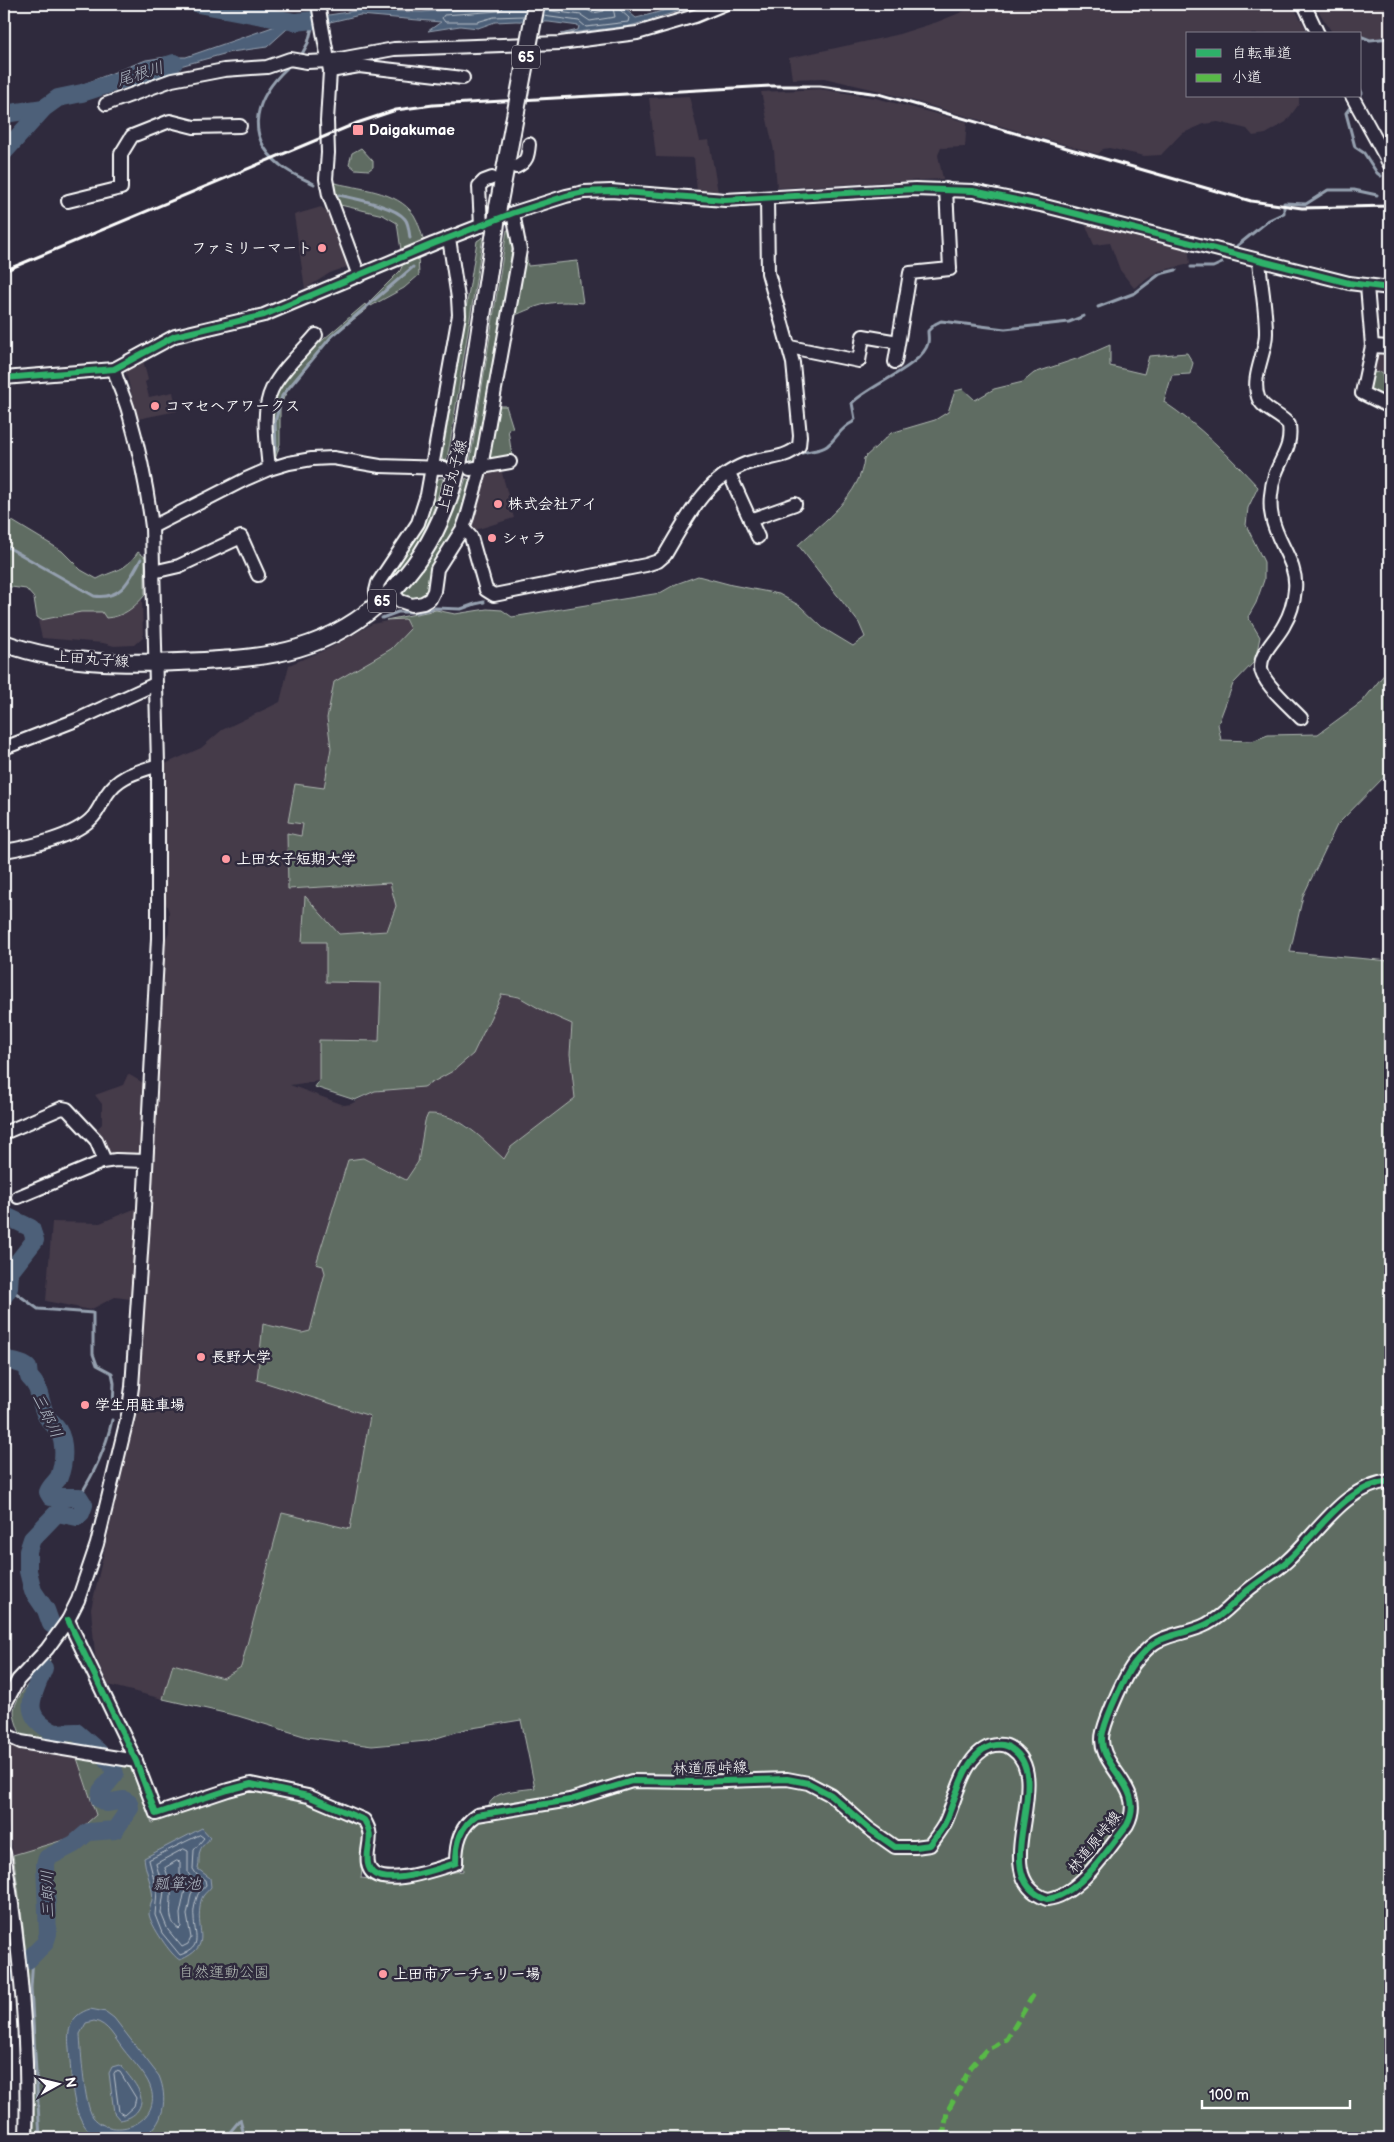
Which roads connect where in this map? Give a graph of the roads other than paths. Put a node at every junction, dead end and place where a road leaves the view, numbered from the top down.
1 (318, 4) edge
2 (536, 4) edge
3 (724, 4) edge
4 (1304, 4) edge
5 (1317, 32) edge
6 (328, 61) junction
7 (463, 78) dead end
8 (1353, 98) edge
9 (106, 104) dead end
10 (240, 126) dead end
11 (529, 144) dead end
12 (1390, 164) edge
13 (516, 168) dead end
14 (492, 178) dead end
15 (946, 189) junction
16 (767, 198) junction
17 (68, 201) dead end
18 (506, 210) junction
19 (488, 228) junction
20 (449, 238) junction
21 (1259, 261) junction
22 (359, 276) junction
23 (1367, 286) junction
24 (1390, 288) edge
25 (316, 335) dead end
26 (898, 342) junction
27 (1372, 346) junction
28 (790, 347) junction
29 (1390, 347) edge
30 (895, 362) dead end
31 (114, 369) junction
32 (4, 378) edge
33 (1390, 401) edge
34 (510, 462) dead end
35 (439, 467) junction
36 (475, 468) junction
37 (269, 469) junction
38 (729, 473) junction
39 (795, 504) dead end
40 (750, 520) junction
41 (152, 527) junction
42 (463, 528) junction
43 (758, 537) dead end
44 (153, 572) junction
45 (258, 575) dead end
46 (392, 592) junction
47 (379, 603) junction
48 (4, 643) edge
49 (155, 662) junction
50 (155, 684) junction
51 (1301, 718) dead end
52 (4, 748) edge
53 (158, 765) junction
54 (4, 851) edge
55 (4, 1133) edge
56 (146, 1161) junction
57 (105, 1162) junction
58 (18, 1197) dead end
59 (1390, 1481) edge
60 (68, 1620) junction
61 (4, 1706) edge
62 (4, 1734) edge
63 (136, 1761) junction
64 (4, 1853) edge
65 (26, 2138) edge

1 - 6 street
2 - 18 main road, 上田丸子線 / 65, bridge
3 - 6 street
4 - 5 street
6 - 7 street
6 - 9 street
6 - 22 street
8 - 12 street
10 - 17 street
11 - 13 street
14 - 19 street
15 - 16 street
15 - 21 street
15 - 26 street
16 - 18 street
16 - 28 street
18 - 19 main road, 上田丸子線 / 65, bridge
18 - 36 street
19 - 20 street
19 - 46 main road, 上田丸子線 / 65
20 - 22 street
20 - 35 street
21 - 23 street
21 - 51 street
22 - 31 street
23 - 24 street
23 - 27 street
25 - 37 street
26 - 28 street
26 - 30 street
27 - 29 street
27 - 33 street
28 - 38 street
31 - 32 street
31 - 41 street
34 - 36 street
35 - 37 street
35 - 47 street
36 - 42 street
37 - 41 street
38 - 40 street
38 - 42 street
39 - 40 street
40 - 43 street
41 - 44 street
42 - 46 street
44 - 45 street
44 - 49 street
46 - 47 main road, 上田丸子線 / 65
47 - 49 main road, 上田丸子線 / 65
48 - 49 main road, 上田丸子線 / 65
49 - 50 street
50 - 52 street
50 - 53 street
53 - 54 street
53 - 56 street
55 - 57 street
56 - 57 street
56 - 60 street
57 - 58 street
59 - 63 street, 林道原峠線
60 - 61 street
60 - 63 street
62 - 63 street
64 - 65 street

